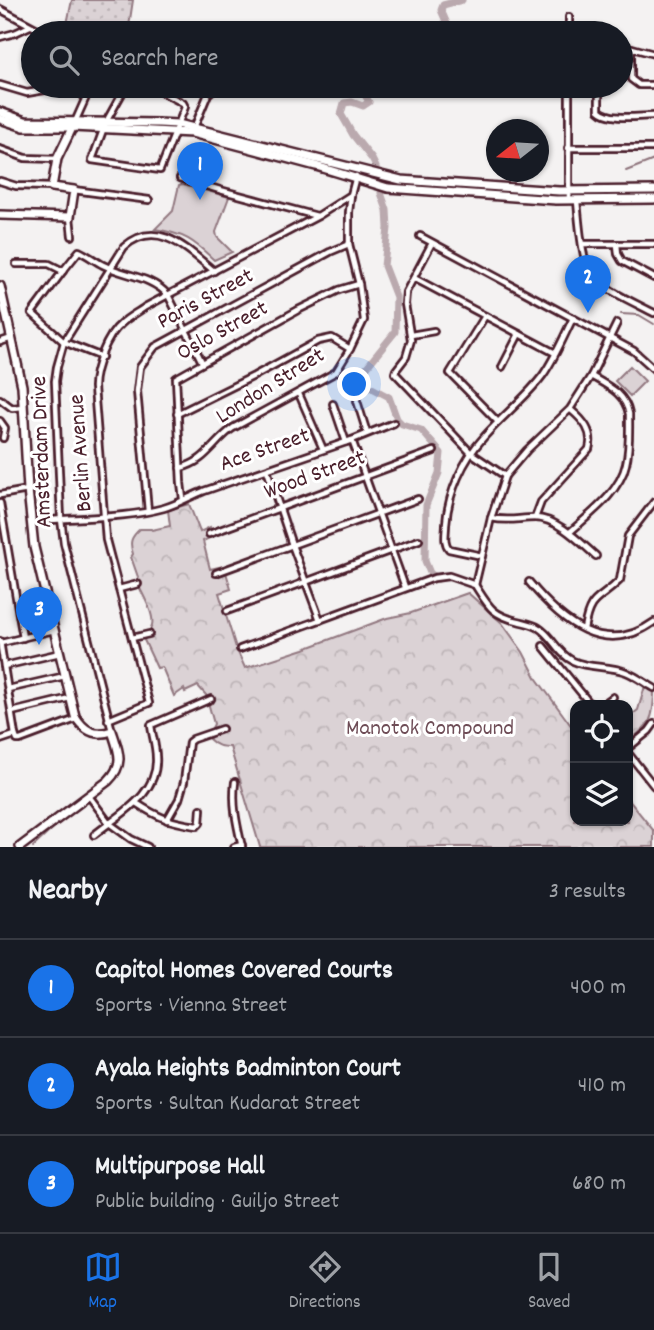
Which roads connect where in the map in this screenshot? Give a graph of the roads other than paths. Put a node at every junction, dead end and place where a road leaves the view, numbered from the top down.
1 (0, 9) edge
2 (569, 17) dead end
3 (22, 21) edge
4 (569, 21) edge
5 (21, 30) edge
6 (0, 37) edge
7 (633, 49) edge
8 (654, 54) edge
9 (633, 80) edge
10 (0, 85) edge
11 (654, 85) edge
12 (21, 91) edge
13 (86, 98) edge
14 (120, 98) edge
15 (171, 98) edge
16 (207, 98) edge
17 (569, 98) edge
18 (599, 98) edge
19 (0, 113) edge
20 (654, 116) edge
21 (0, 119) edge
22 (178, 124) junction
23 (74, 125) junction
24 (105, 126) junction
25 (193, 131) junction
26 (174, 133) junction
27 (568, 148) junction
28 (654, 148) edge
29 (0, 149) edge
30 (57, 159) junction
31 (358, 174) junction
32 (180, 178) dead end
33 (0, 181) edge
34 (52, 187) junction
35 (74, 190) junction
36 (654, 190) edge
37 (570, 191) junction
38 (351, 195) junction
39 (654, 199) edge
40 (149, 200) dead end
41 (573, 200) junction
42 (341, 202) junction
43 (349, 208) junction
44 (0, 215) edge
45 (318, 216) junction
46 (70, 217) junction
47 (72, 236) dead end
48 (420, 236) dead end
49 (432, 243) junction
50 (349, 244) junction
51 (582, 244) junction
52 (617, 244) junction
53 (654, 244) edge
54 (16, 264) dead end
55 (112, 268) junction
56 (63, 271) junction
57 (214, 271) junction
58 (414, 278) junction
59 (654, 278) edge
60 (359, 284) junction
61 (0, 286) edge
62 (168, 295) junction
63 (654, 313) edge
64 (485, 316) junction
65 (573, 318) junction
66 (617, 323) dead end
67 (186, 331) junction
68 (434, 331) dead end
69 (519, 334) junction
70 (411, 335) junction
71 (609, 337) junction
72 (12, 338) junction
73 (0, 342) edge
74 (64, 342) junction
75 (350, 349) junction
76 (555, 353) junction
77 (102, 357) junction
78 (202, 362) junction
79 (502, 367) dead end
80 (654, 369) edge
81 (591, 376) junction
82 (299, 394) junction
83 (0, 399) edge
84 (357, 401) dead end
85 (333, 404) dead end
86 (23, 407) junction
87 (570, 409) junction
88 (177, 414) junction
89 (0, 421) edge
90 (498, 422) junction
91 (394, 423) dead end
92 (367, 433) junction
93 (3, 438) dead end
94 (349, 441) junction
95 (323, 449) junction
96 (434, 451) dead end
97 (471, 453) junction
98 (180, 468) junction
99 (267, 470) junction
100 (505, 476) junction
101 (364, 477) junction
102 (28, 490) junction
103 (0, 495) edge
104 (183, 499) junction
105 (418, 499) dead end
106 (654, 502) edge
107 (0, 503) edge
108 (279, 508) junction
109 (148, 511) junction
110 (378, 514) junction
111 (103, 517) junction
112 (491, 518) junction
113 (535, 518) junction
114 (61, 519) junction
115 (49, 520) dead end
116 (570, 533) junction
117 (209, 534) dead end
118 (419, 540) dead end
119 (292, 545) junction
120 (391, 552) junction
121 (482, 556) junction
122 (596, 556) dead end
123 (216, 573) dead end
124 (307, 582) junction
125 (529, 582) dead end
126 (138, 584) dead end
127 (475, 585) junction
128 (405, 587) junction
129 (119, 589) junction
130 (227, 611) dead end
131 (320, 620) junction
132 (654, 622) edge
133 (584, 629) junction
134 (54, 630) junction
135 (149, 634) dead end
136 (23, 638) junction
137 (132, 638) junction
138 (0, 642) edge
139 (543, 646) dead end
140 (240, 649) dead end
141 (60, 653) junction
142 (4, 666) junction
143 (66, 676) junction
144 (654, 688) edge
145 (8, 689) junction
146 (613, 697) dead end
147 (71, 698) junction
148 (211, 699) dead end
149 (587, 700) edge
150 (609, 700) edge
151 (12, 712) junction
152 (76, 719) junction
153 (108, 720) junction
154 (654, 724) edge
155 (222, 729) dead end
156 (112, 731) junction
157 (15, 735) junction
158 (0, 740) edge
159 (633, 746) edge
160 (633, 757) edge
161 (235, 782) dead end
162 (653, 785) edge
163 (89, 796) junction
164 (136, 803) junction
165 (201, 809) dead end
166 (167, 820) junction
167 (109, 823) junction
168 (94, 835) dead end
169 (242, 846) edge
170 (20, 847) edge
171 (148, 847) edge
172 (234, 847) edge

1 - 3 street
2 - 4 street
5 - 6 street
7 - 8 street
9 - 11 street
10 - 12 street
13 - 23 street
14 - 24 street
15 - 22 street
16 - 25 street
17 - 27 street
18 - 20 street
19 - 23 street
21 - 23 street
22 - 24 street
22 - 25 street
22 - 26 street
23 - 24 street
23 - 30 street
24 - 26 street
24 - 26 street
25 - 26 street
25 - 31 street
27 - 28 street
27 - 37 street
29 - 30 street
30 - 34 street
31 - 37 street
31 - 38 street
31 - 41 street
32 - 45 street
33 - 34 street
34 - 35 street
35 - 40 street
35 - 46 street
36 - 37 street
37 - 41 street
38 - 42 street, Berlin Avenue
38 - 43 street, London Street
39 - 41 street
41 - 51 street
42 - 43 street
42 - 45 street, Berlin Avenue
43 - 50 street, London Street
44 - 46 street
45 - 57 street, Berlin Avenue
46 - 47 street
48 - 49 street
49 - 58 street
49 - 65 street
50 - 60 street, London Street
50 - 67 street, Paris Street
51 - 52 street
51 - 63 street
52 - 53 street
52 - 59 street
54 - 56 street
55 - 56 street
55 - 57 street, Amsterdam Drive
55 - 62 street
55 - 74 street, Amsterdam Drive
56 - 74 street
57 - 62 street, Berlin Avenue
58 - 64 street
58 - 70 street
60 - 75 street, London Street
60 - 78 street, Oslo Street
61 - 72 street
62 - 67 street
62 - 77 street, Berlin Avenue
64 - 69 street
64 - 90 street
65 - 71 street
65 - 76 street
66 - 71 street
67 - 78 street
67 - 109 street, Paris Street
68 - 70 street
69 - 76 street
69 - 79 street
70 - 97 street
71 - 80 street
71 - 81 street
72 - 73 street
72 - 86 street
74 - 77 street
74 - 114 street, Amsterdam Drive
75 - 82 street, London Street
75 - 88 street
76 - 90 street
77 - 111 street, Berlin Avenue
78 - 88 street, Oslo Street
81 - 87 street
81 - 116 street
82 - 95 street
82 - 98 street, London Street
83 - 86 street
84 - 92 street
85 - 94 street
86 - 102 street
87 - 100 street
87 - 113 street
88 - 98 street, Oslo Street
89 - 93 street
90 - 97 street
91 - 92 street, Ace Street
92 - 94 street, Ace Street
94 - 95 street, Ace Street
94 - 101 street
95 - 99 street, Ace Street
96 - 101 street, Wood Street
97 - 100 street
97 - 121 street
98 - 104 street, Oslo Street
99 - 104 street, Ace Street
99 - 108 street
100 - 112 street
101 - 108 street, Wood Street
101 - 110 street
102 - 103 street
102 - 134 street
104 - 109 street, Ace Street
105 - 110 street
106 - 133 street
107 - 136 street
108 - 117 street, Wood Street
108 - 119 street
109 - 111 street, Ace Street
110 - 119 street
110 - 120 street
111 - 114 street, Ace Street
111 - 129 street, Berlin Avenue
112 - 113 street
112 - 121 street
113 - 116 street
114 - 115 street, Ace Street
114 - 153 street, Amsterdam Drive
116 - 122 street
118 - 120 street
119 - 123 street
119 - 124 street
120 - 124 street
120 - 128 street
121 - 127 street
124 - 130 street
124 - 131 street
125 - 133 street
126 - 129 street
127 - 128 street
127 - 144 street
128 - 131 street
129 - 137 street, Berlin Avenue
131 - 140 street
132 - 133 street
134 - 136 street
134 - 141 street
135 - 137 street
136 - 138 street
137 - 153 street, Berlin Avenue
138 - 142 street
139 - 149 street
141 - 142 street
141 - 143 street
142 - 145 street
143 - 145 street
143 - 147 street
145 - 151 street
146 - 150 street
147 - 151 street
147 - 152 street
148 - 164 street
151 - 157 street
152 - 156 street
152 - 157 street
153 - 156 street, Amsterdam Drive
154 - 159 street
155 - 166 street
156 - 163 street
157 - 158 street
160 - 162 street
161 - 169 street
163 - 167 street
163 - 170 street
164 - 166 street
164 - 167 street
165 - 166 street
167 - 168 street
167 - 171 street
169 - 172 street

